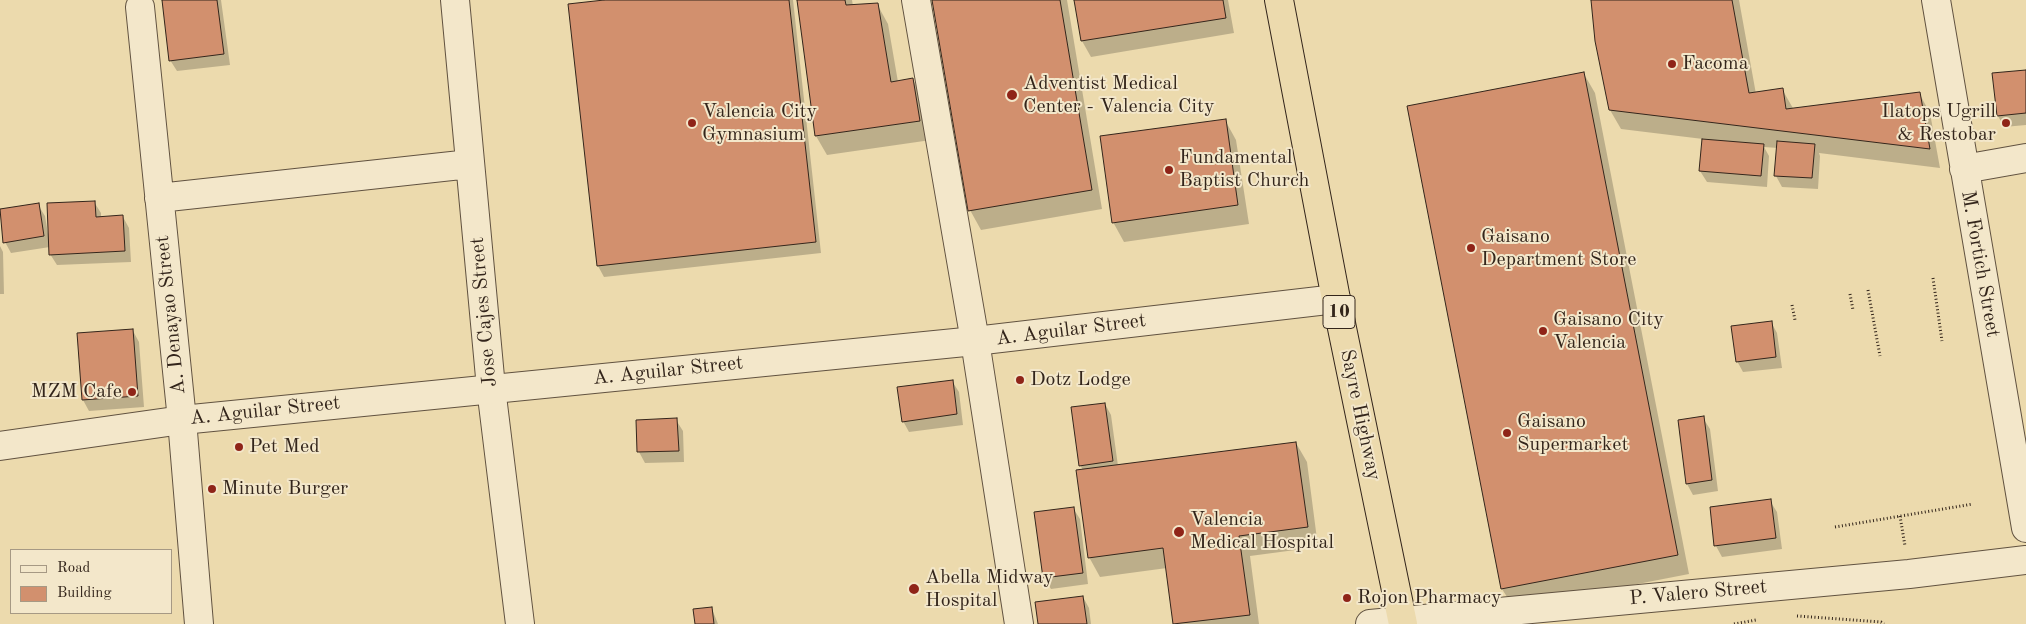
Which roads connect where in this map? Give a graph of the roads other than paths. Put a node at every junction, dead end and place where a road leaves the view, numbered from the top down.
1 (455, 0) edge
2 (916, 0) edge
3 (1279, 0) edge
4 (1936, 0) edge
5 (140, 7) dead end
6 (2026, 158) edge
7 (470, 164) junction
8 (1964, 169) junction
9 (159, 198) junction
10 (1336, 299) junction
11 (975, 341) junction
12 (491, 388) junction
13 (182, 420) junction
14 (0, 446) edge
15 (2026, 528) edge
16 (2026, 560) edge
17 (1403, 622) edge
18 (199, 624) edge
19 (520, 624) edge
20 (1019, 624) edge
21 (1370, 624) edge

1 - 7 street, Jose Cajes Street
2 - 11 street
3 - 10 highway, Sayre Highway / 10
4 - 8 street, M. Fortich Street
5 - 9 street, A. Denayao Street
6 - 8 street
7 - 9 street
7 - 12 street, Jose Cajes Street
8 - 15 street, M. Fortich Street
9 - 13 street, A. Denayao Street
10 - 11 street, A. Aguilar Street
10 - 17 highway, Sayre Highway / 10
11 - 12 street, A. Aguilar Street
11 - 20 street
12 - 13 street, A. Aguilar Street
12 - 19 street, Jose Cajes Street
13 - 14 street, A. Aguilar Street
13 - 18 street, A. Denayao Street
16 - 17 street, P. Valero Street
17 - 21 street, P. Valero Street

